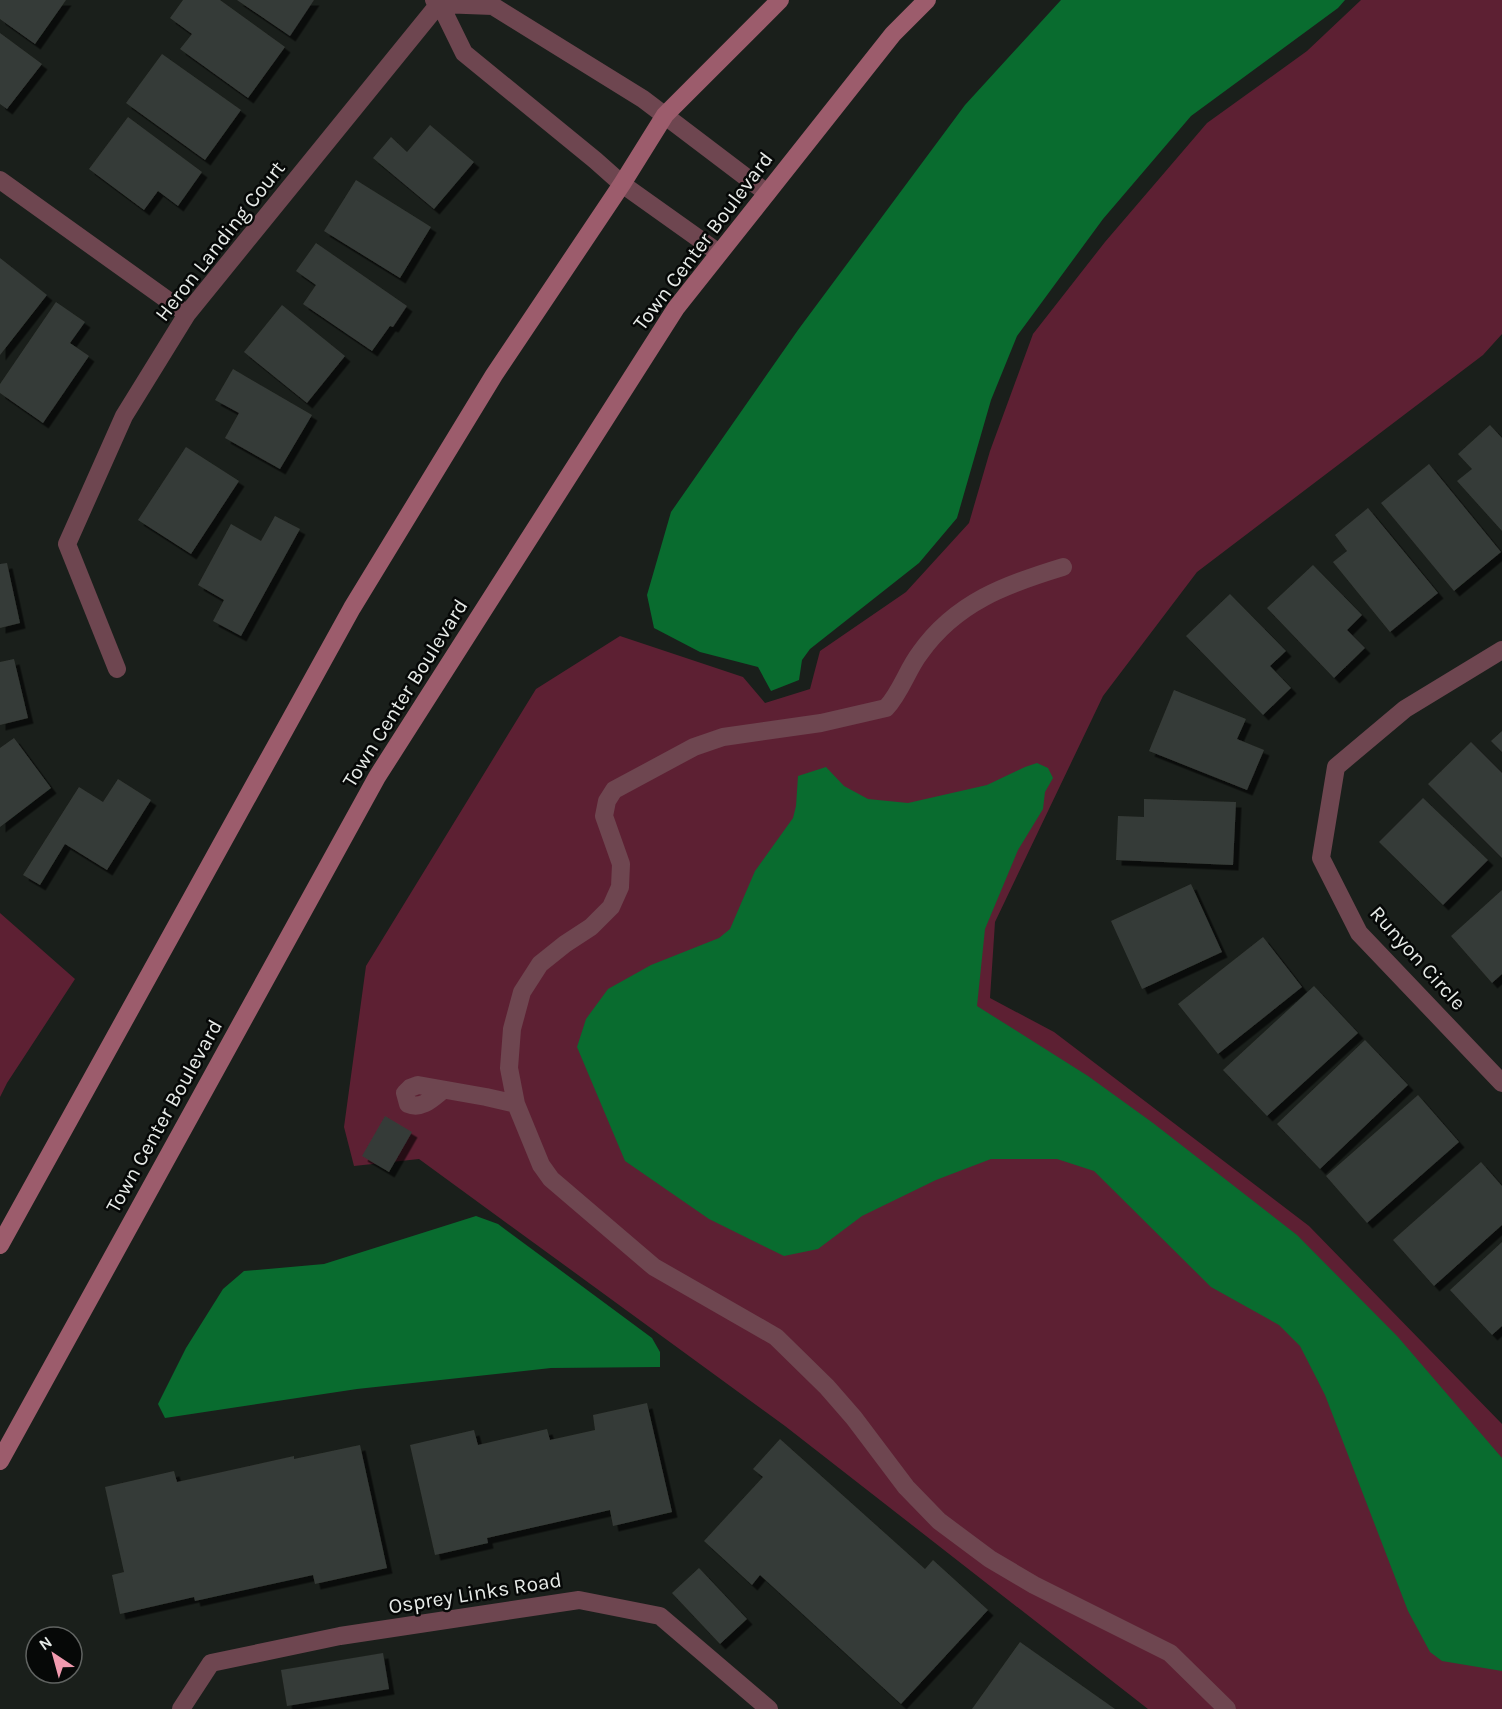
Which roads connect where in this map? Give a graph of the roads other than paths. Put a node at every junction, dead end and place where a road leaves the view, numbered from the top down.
1 (780, 0) edge
2 (927, 0) edge
3 (439, 1) edge
4 (665, 115) junction
5 (0, 180) edge
6 (622, 184) junction
7 (766, 194) junction
8 (719, 253) junction
9 (187, 314) junction
10 (1064, 567) dead end
11 (1502, 650) edge
12 (117, 669) dead end
13 (1502, 1083) edge
14 (443, 1090) dead end
15 (516, 1104) junction
16 (0, 1245) edge
17 (0, 1461) edge
18 (181, 1709) edge
19 (769, 1709) edge
20 (1227, 1709) edge

1 - 4 main road
2 - 7 main road, Town Center Boulevard
3 - 4 street
3 - 6 street
3 - 9 street, Heron Landing Court
4 - 6 main road
4 - 7 street
5 - 9 street
6 - 8 street
6 - 16 main road
7 - 8 main road, Town Center Boulevard
8 - 17 main road, Town Center Boulevard
9 - 12 street, Heron Landing Court
10 - 15 street
11 - 13 street, Runyon Circle
14 - 15 street
15 - 20 street
18 - 19 street, Osprey Links Road

